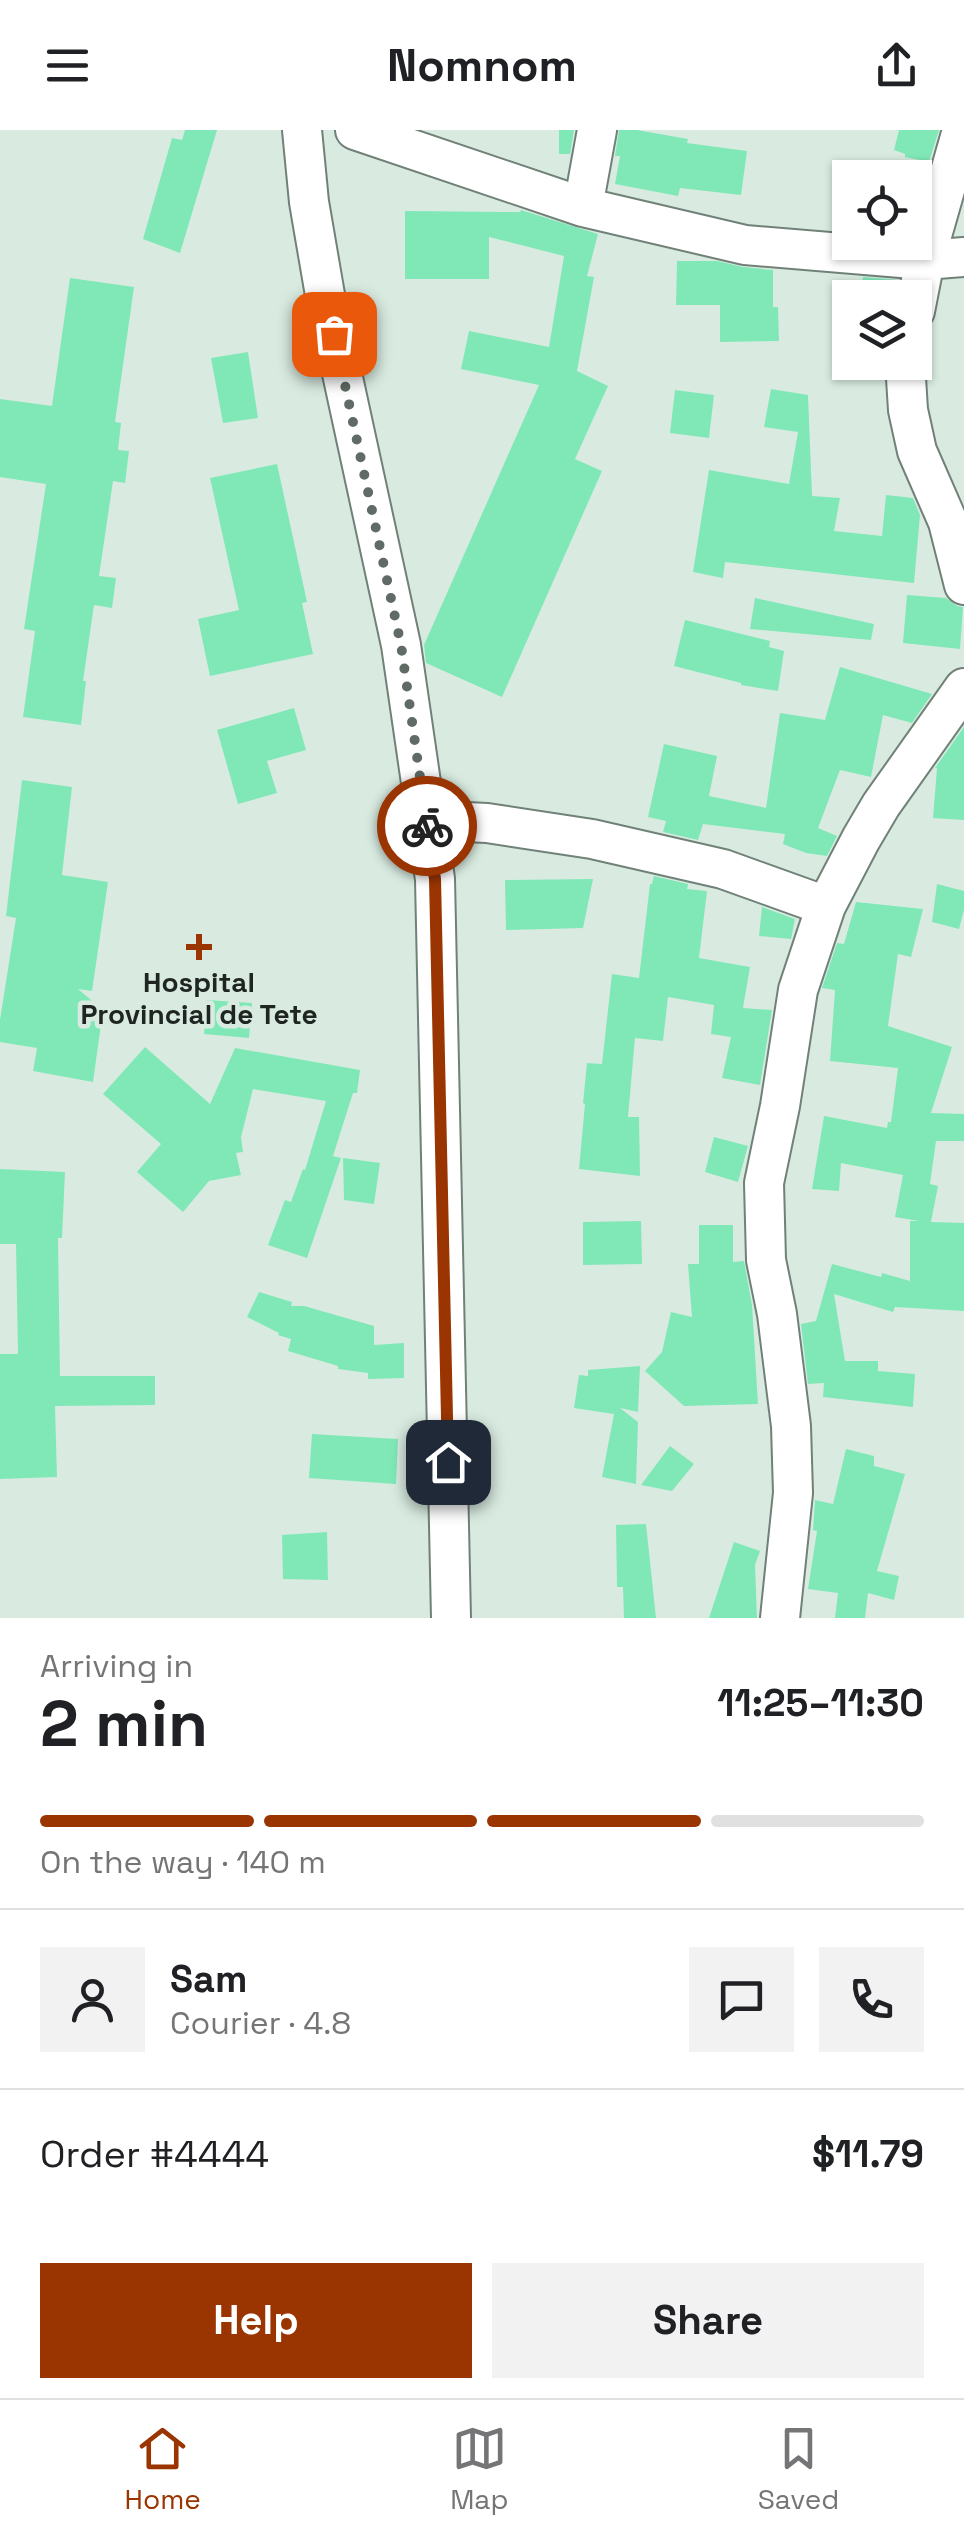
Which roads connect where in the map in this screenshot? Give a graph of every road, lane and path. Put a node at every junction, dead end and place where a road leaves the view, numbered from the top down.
1 (302, 130) edge
2 (354, 130) edge
3 (597, 130) edge
4 (962, 130) edge
5 (584, 207) junction
6 (932, 233) edge
7 (832, 252) edge
8 (964, 258) edge
9 (924, 260) edge
10 (932, 260) edge
11 (920, 280) edge
12 (906, 380) edge
13 (964, 585) edge
14 (964, 688) edge
15 (426, 820) junction
16 (826, 906) junction
17 (451, 1618) edge
18 (780, 1618) edge

1 - 15 street
2 - 5 street
3 - 5 street
4 - 6 street
5 - 7 street
8 - 10 street
9 - 11 street
12 - 13 street
14 - 16 street
15 - 16 street
15 - 17 street
16 - 18 street

